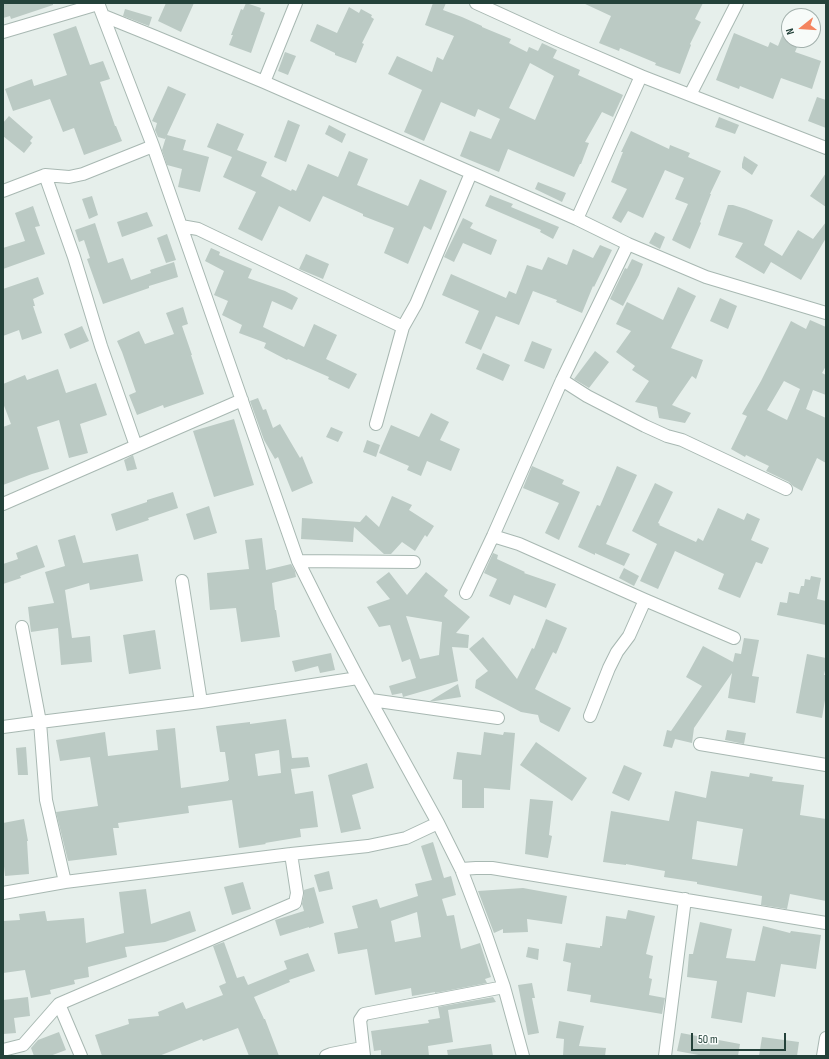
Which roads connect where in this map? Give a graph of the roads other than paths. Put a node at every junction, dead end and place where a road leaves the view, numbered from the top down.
1 (296, 3) edge
2 (476, 3) edge
3 (737, 3) edge
4 (98, 4) edge
5 (104, 16) junction
6 (3, 32) edge
7 (641, 76) junction
8 (264, 82) junction
9 (690, 95) junction
10 (153, 146) junction
11 (826, 148) edge
12 (470, 173) junction
13 (45, 175) junction
14 (3, 192) edge
15 (577, 219) junction
16 (181, 226) junction
17 (628, 244) junction
18 (826, 312) edge
19 (404, 327) junction
20 (562, 380) junction
21 (242, 400) junction
22 (376, 424) dead end
23 (136, 446) junction
24 (786, 489) dead end
25 (3, 504) edge
26 (493, 536) junction
27 (298, 561) junction
28 (414, 562) dead end
29 (182, 581) dead end
30 (466, 593) dead end
31 (645, 600) junction
32 (22, 627) dead end
33 (734, 638) dead end
34 (358, 678) junction
35 (371, 700) junction
36 (201, 702) junction
37 (590, 716) dead end
38 (498, 718) dead end
39 (40, 722) junction
40 (3, 728) edge
41 (700, 744) dead end
42 (826, 764) edge
43 (438, 823) junction
44 (291, 854) junction
45 (461, 869) junction
46 (65, 882) junction
47 (3, 893) edge
48 (685, 899) junction
49 (826, 923) edge
50 (504, 988) junction
51 (58, 1004) junction
52 (826, 1038) edge
53 (3, 1050) edge
54 (363, 1052) edge
55 (81, 1056) edge
56 (326, 1056) edge
57 (523, 1056) edge
58 (665, 1056) edge
59 (823, 1056) edge

1 - 8 street
2 - 7 street
3 - 9 street
4 - 5 street
4 - 6 street
5 - 8 street
5 - 10 street
7 - 9 street
7 - 15 street
8 - 12 street
9 - 11 street
10 - 13 street
10 - 16 street
12 - 15 street
12 - 19 street
13 - 14 street
13 - 23 street
15 - 17 street
16 - 19 street
16 - 21 street
17 - 18 street
17 - 20 street
19 - 22 street
20 - 24 street
20 - 26 street
21 - 23 street
21 - 27 street
23 - 25 street
26 - 30 street
26 - 31 street
27 - 28 street
27 - 34 street
29 - 36 street
31 - 33 street
31 - 37 street
32 - 39 street
34 - 35 street
34 - 36 street
35 - 38 street
35 - 43 street
36 - 39 street
39 - 40 street
39 - 46 street
41 - 42 street
43 - 44 street
43 - 45 street
44 - 46 street
44 - 51 street
45 - 48 street
45 - 50 street
46 - 47 street
48 - 49 street
48 - 58 street
50 - 54 street
50 - 57 street
51 - 53 street
51 - 55 street
52 - 59 street
54 - 56 street

